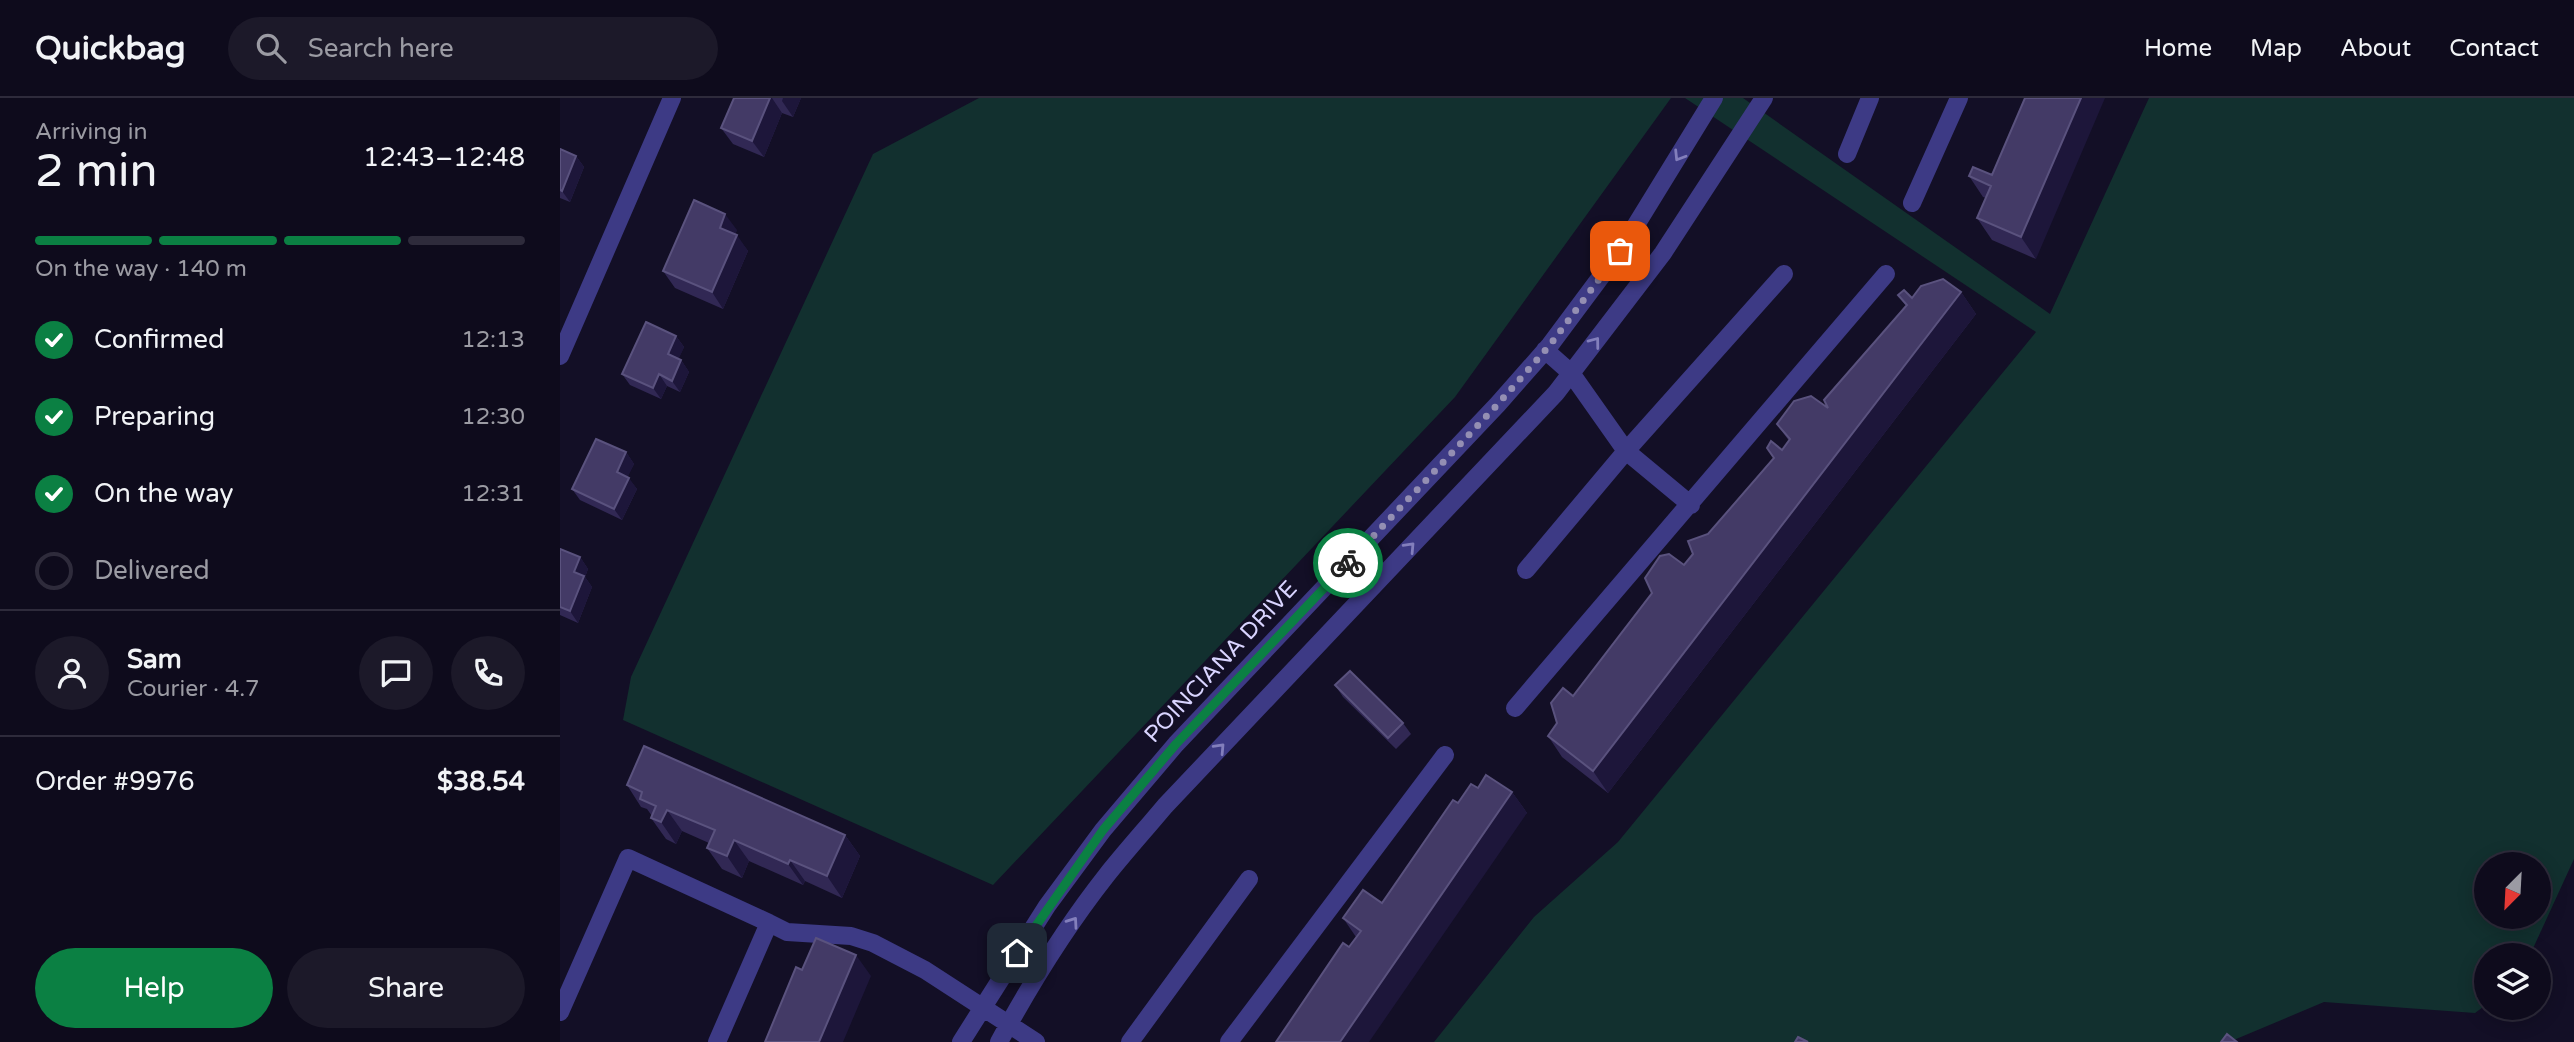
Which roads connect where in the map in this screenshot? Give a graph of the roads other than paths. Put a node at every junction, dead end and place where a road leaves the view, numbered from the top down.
1 (672, 98) edge
2 (1714, 98) edge
3 (1765, 98) edge
4 (1870, 98) edge
5 (1959, 98) edge
6 (1847, 154) dead end
7 (1912, 203) dead end
8 (1784, 274) dead end
9 (1886, 274) dead end
10 (1545, 350) junction
11 (560, 356) edge
12 (1571, 373) junction
13 (1626, 450) junction
14 (1690, 505) junction
15 (1526, 570) dead end
16 (1515, 708) dead end
17 (1445, 755) dead end
18 (1249, 879) dead end
19 (769, 923) junction
20 (982, 1006) junction
21 (560, 1012) edge
22 (1009, 1023) junction
23 (717, 1042) edge
24 (961, 1042) edge
25 (999, 1042) edge
26 (1036, 1042) edge
27 (1130, 1042) edge
28 (1229, 1042) edge

1 - 11 street
2 -> 10 street, POINCIANA DRIVE
12 -> 3 street
4 - 6 street
5 - 7 street
8 - 13 street
9 - 14 street
10 - 12 street
10 - 20 street, POINCIANA DRIVE
12 - 13 street
22 -> 12 street
13 - 14 street
13 - 15 street
14 - 16 street
17 - 28 street
18 - 27 street
19 - 20 street
19 - 21 street
19 - 23 street
20 - 22 street
20 - 24 street, POINCIANA DRIVE
22 - 25 street
22 - 26 street

